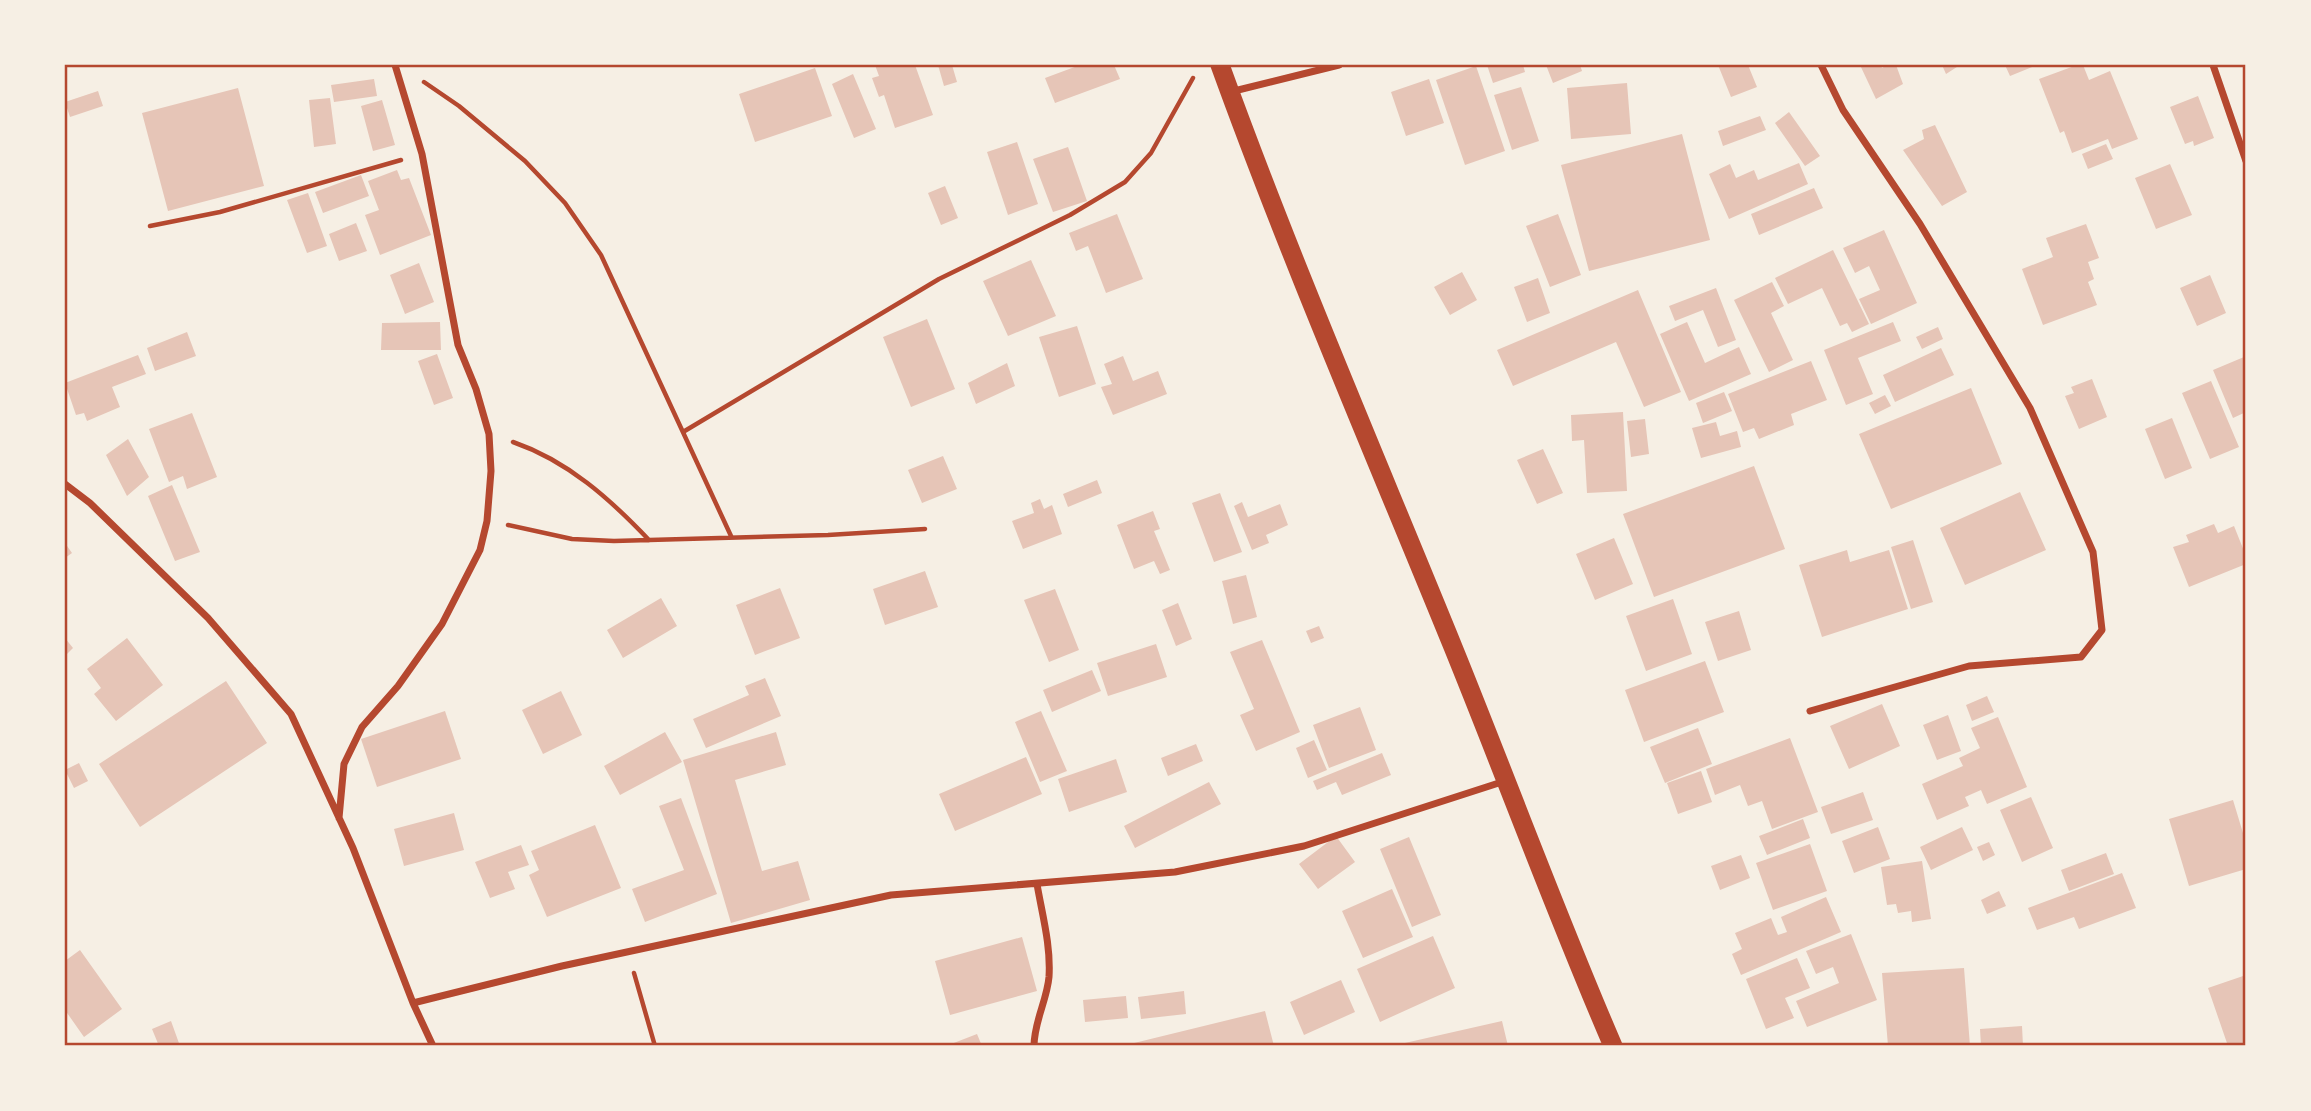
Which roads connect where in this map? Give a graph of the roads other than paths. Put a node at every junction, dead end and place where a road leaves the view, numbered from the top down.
1 (395, 65) edge
2 (1220, 65) edge
3 (1339, 65) edge
4 (1821, 65) edge
5 (2213, 65) edge
6 (1230, 92) junction
7 (2246, 161) edge
8 (65, 484) edge
9 (1810, 711) dead end
10 (1506, 780) junction
11 (340, 818) junction
12 (1037, 884) junction
13 (413, 1003) junction
14 (433, 1046) edge
15 (1034, 1046) edge
16 (1613, 1046) edge

1 - 11 street
2 - 6 highway
3 - 6 street
4 - 9 street
5 - 7 street
6 - 10 highway
8 - 11 street
10 - 12 street
10 - 16 highway
11 - 13 street
12 - 13 street
12 - 15 street
13 - 14 street

